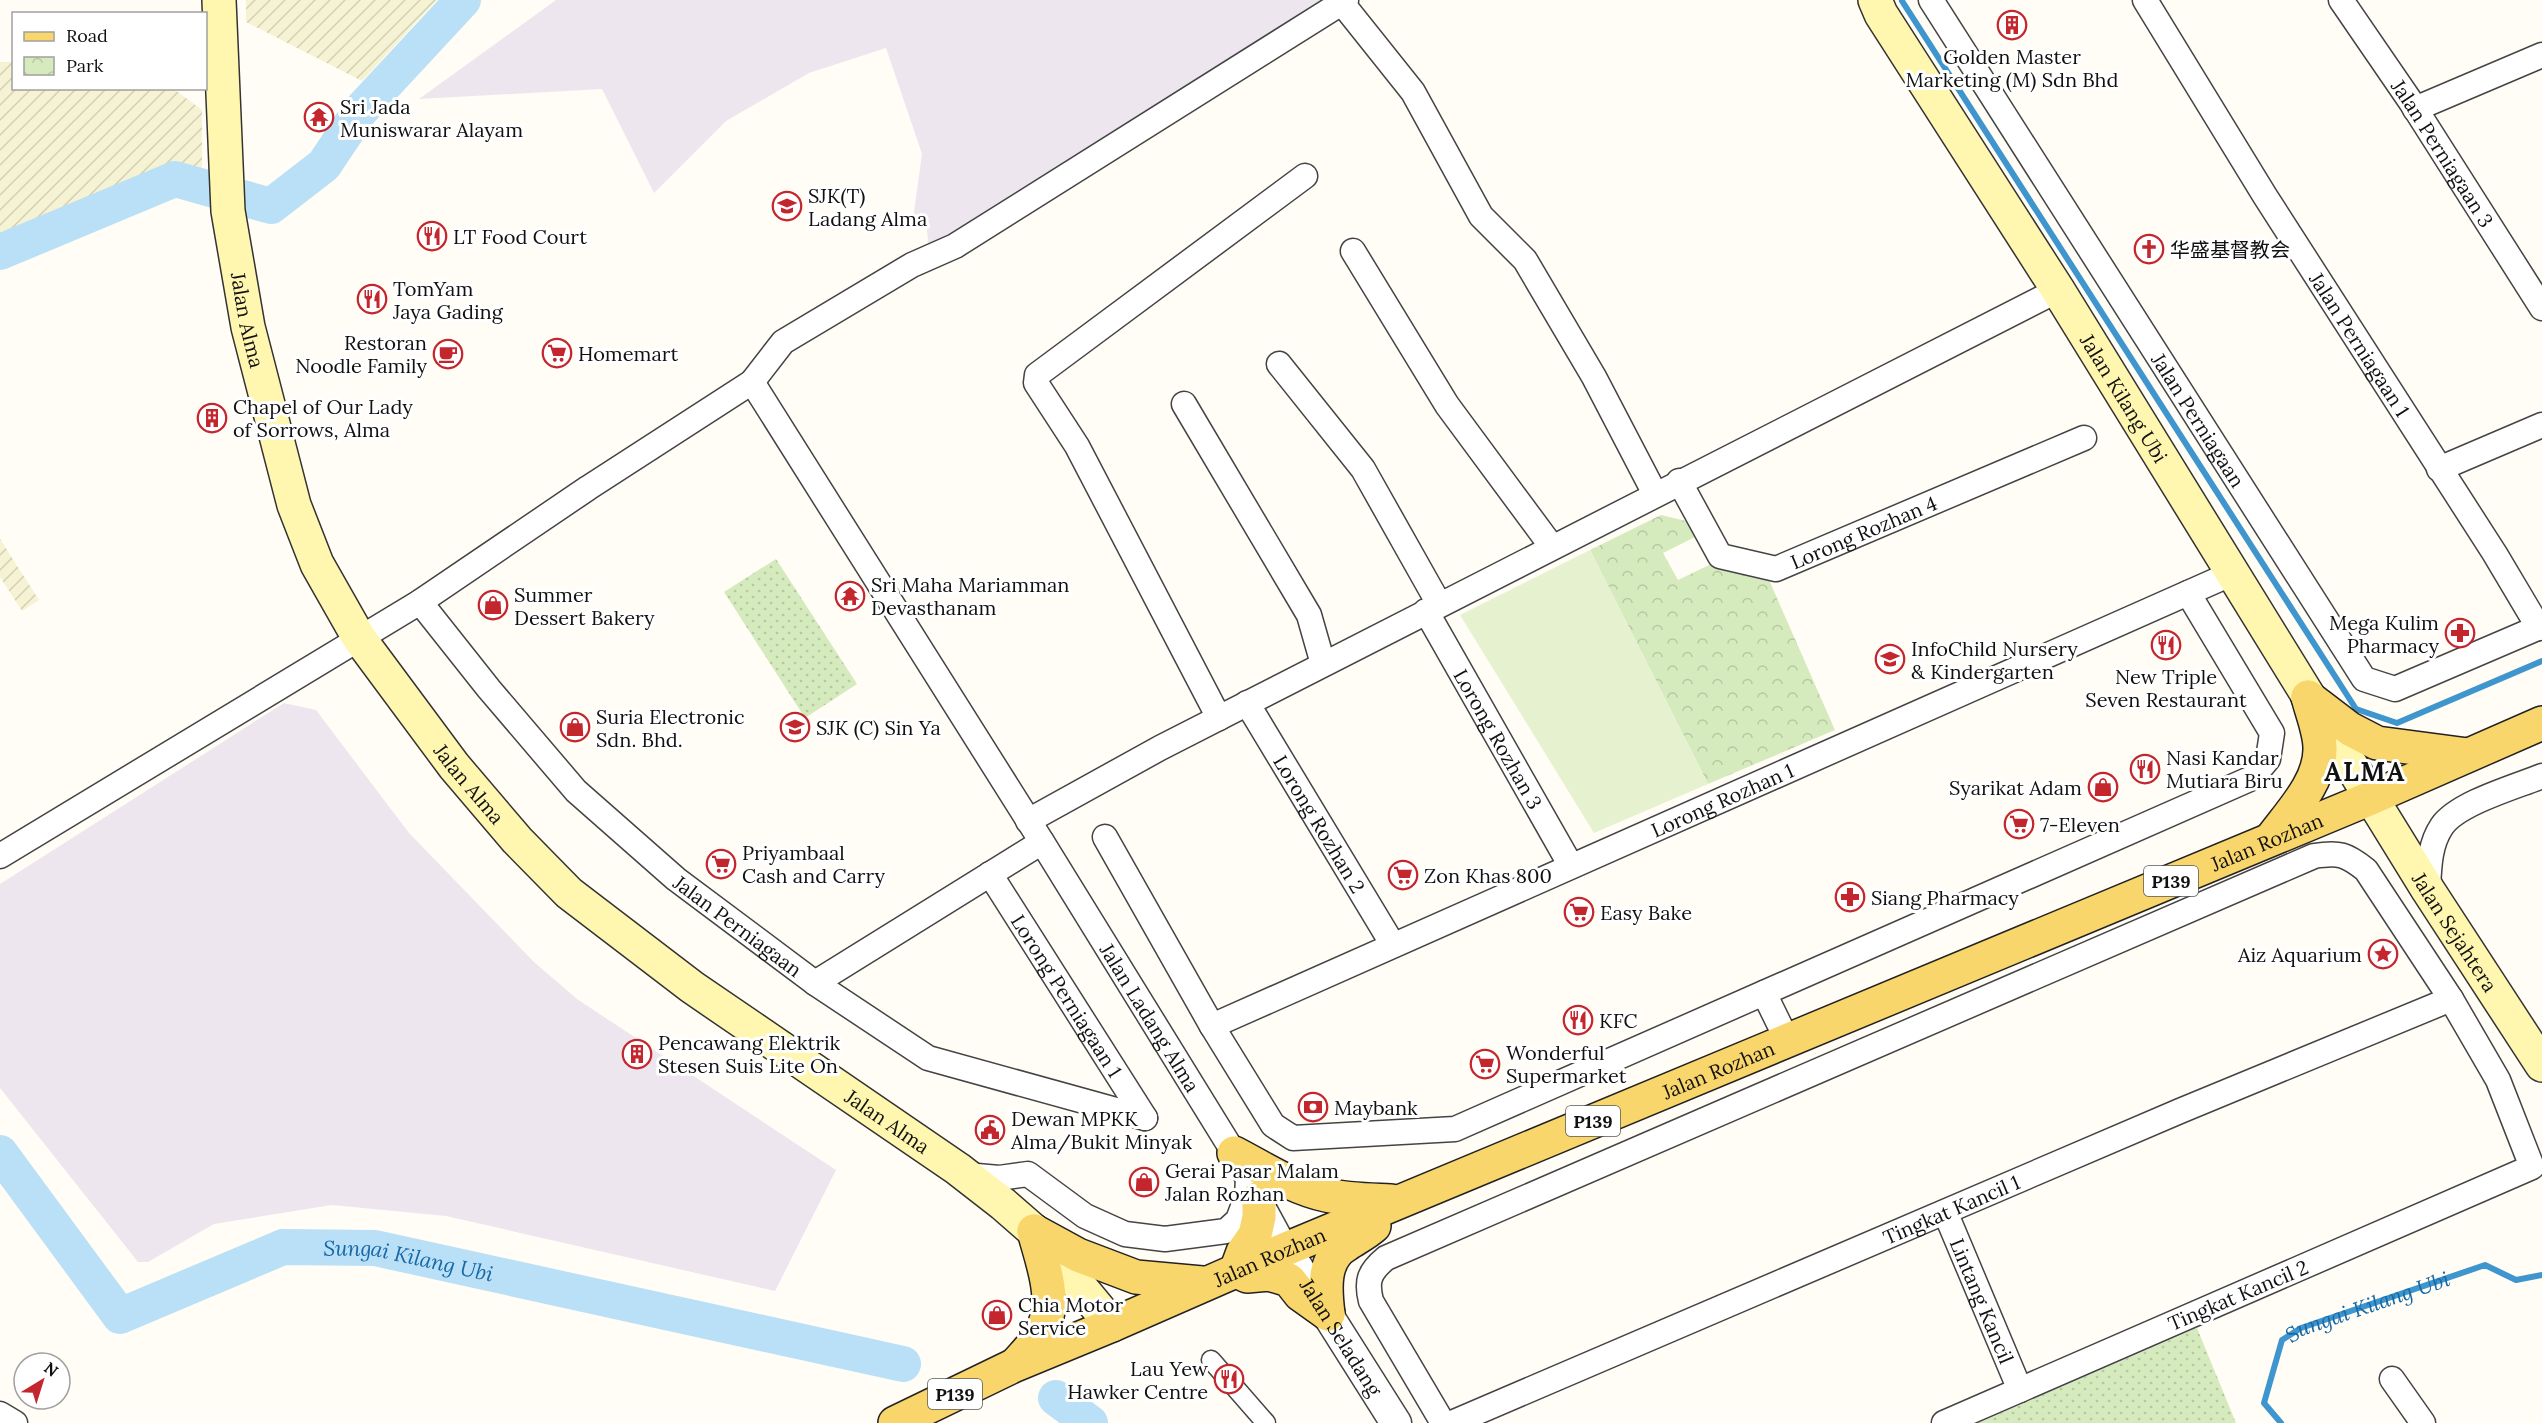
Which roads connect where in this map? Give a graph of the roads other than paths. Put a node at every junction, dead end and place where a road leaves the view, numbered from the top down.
1 (219, 0) edge
2 (1875, 0) edge
3 (1931, 0) edge
4 (2145, 0) edge
5 (2341, 0) edge
6 (1344, 1) edge
7 (2542, 55) edge
8 (2415, 109) junction
9 (1305, 176) dead end
10 (1353, 250) dead end
11 (2058, 290) junction
12 (2542, 308) edge
13 (1279, 364) dead end
14 (752, 382) junction
15 (1184, 404) dead end
16 (2542, 425) edge
17 (2084, 438) dead end
18 (2439, 469) junction
19 (1679, 481) junction
20 (1655, 494) junction
21 (1552, 546) junction
22 (2233, 573) junction
23 (2188, 593) junction
24 (420, 602) junction
25 (1433, 608) junction
26 (2541, 627) edge
27 (359, 638) junction
28 (1323, 664) junction
29 (2308, 697) junction
30 (1247, 703) junction
31 (1219, 718) junction
32 (2542, 723) edge
33 (2469, 755) junction
34 (2542, 776) edge
35 (2371, 798) junction
36 (1028, 821) junction
37 (1105, 837) dead end
38 (2271, 839) junction
39 (1042, 842) junction
40 (3, 848) edge
41 (1571, 867) junction
42 (990, 874) junction
43 (2428, 890) junction
44 (1393, 945) junction
45 (814, 982) junction
46 (1764, 993) junction
47 (2451, 999) junction
48 (1212, 1026) junction
49 (1794, 1038) junction
50 (2542, 1065) edge
51 (1818, 1071) junction
52 (1145, 1118) joint
53 (2532, 1167) joint
54 (966, 1175) junction
55 (1247, 1177) junction
56 (1399, 1201) junction
57 (1946, 1214) junction
58 (1034, 1231) junction
59 (1286, 1249) junction
60 (1221, 1277) junction
61 (1328, 1314) junction
62 (1112, 1325) junction
63 (1211, 1360) dead end
64 (1015, 1365) junction
65 (2392, 1379) dead end
66 (2020, 1390) junction
67 (0, 1414) edge
68 (15, 1423) edge
69 (895, 1423) edge
70 (1266, 1423) edge
71 (1396, 1423) edge
72 (1443, 1423) edge
73 (1452, 1423) edge
74 (1944, 1423) edge
75 (2423, 1423) edge

1 - 27 main road, Jalan Alma
2 - 11 main road, Jalan Kilang Ubi
3 - 26 street, Jalan Perniagaan
4 - 18 street, Jalan Perniagaan 1
5 - 8 street, Jalan Perniagaan 3
6 - 14 street
6 - 20 street
7 - 8 street
8 - 12 street, Jalan Perniagaan 3
9 - 31 street
10 - 21 street
11 - 19 street
11 - 22 main road, Jalan Kilang Ubi
13 - 25 street, Lorong Rozhan 3
14 - 24 street
14 - 36 street, Jalan Ladang Alma
15 - 28 street
16 - 18 street
17 - 19 street, Lorong Rozhan 4
18 - 26 street, Jalan Perniagaan 1
19 - 20 street
20 - 21 street
21 - 25 street
22 - 23 street, Lorong Rozhan 1
22 - 29 main road, Jalan Kilang Ubi
23 - 41 street, Lorong Rozhan 1
23 - 46 street
24 - 27 street
24 - 45 street, Jalan Perniagaan
25 - 28 street
25 - 41 street, Lorong Rozhan 3
27 - 40 street
27 - 54 main road, Jalan Alma
28 - 30 street
29 - 33 main road
29 - 35 main road, Jalan Kilang Ubi
29 - 38 main road
30 - 31 street
30 - 44 street, Lorong Rozhan 2
31 - 36 street
32 - 33 main road, Jalan Rozhan / P139
33 - 35 main road, Jalan Rozhan / P139
34 - 43 street
35 - 38 main road, Jalan Rozhan / P139
35 - 43 main road, Jalan Sejahtera
36 - 39 street, Jalan Ladang Alma
37 - 48 street
38 - 49 main road, Jalan Rozhan / P139
39 - 42 street
39 - 55 street, Jalan Ladang Alma
41 - 44 street, Lorong Rozhan 1
42 - 45 street
42 - 52 street, Lorong Perniagaan 1
43 - 50 main road, Jalan Sejahtera
44 - 48 street, Lorong Rozhan 1
45 - 52 street, Jalan Perniagaan
46 - 48 street
46 - 49 street
47 - 51 street, Jalan Rozhan
47 - 53 street, Jalan Rozhan
47 - 57 street, Tingkat Kancil 1
49 - 51 street
49 - 56 main road, Jalan Rozhan / P139
51 - 72 street, Jalan Rozhan
53 - 66 street, Tingkat Kancil 2
54 - 55 street
54 - 58 main road, Jalan Alma
55 - 56 main road
55 - 59 street, Jalan Ladang Alma
55 - 60 main road
56 - 59 main road, Jalan Rozhan / P139
56 - 61 main road
57 - 66 street, Lintang Kancil
57 - 73 street, Tingkat Kancil 1
58 - 60 main road
58 - 62 main road, Jalan Alma
58 - 64 main road
59 - 60 main road, Jalan Rozhan / P139
59 - 61 street, Jalan Seladang
60 - 61 main road
60 - 62 main road, Jalan Rozhan / P139
61 - 71 street, Jalan Seladang
62 - 64 main road, Jalan Rozhan / P139
63 - 70 street
64 - 69 main road, Jalan Rozhan / P139
65 - 75 street
66 - 74 street, Tingkat Kancil 2
67 - 68 street

